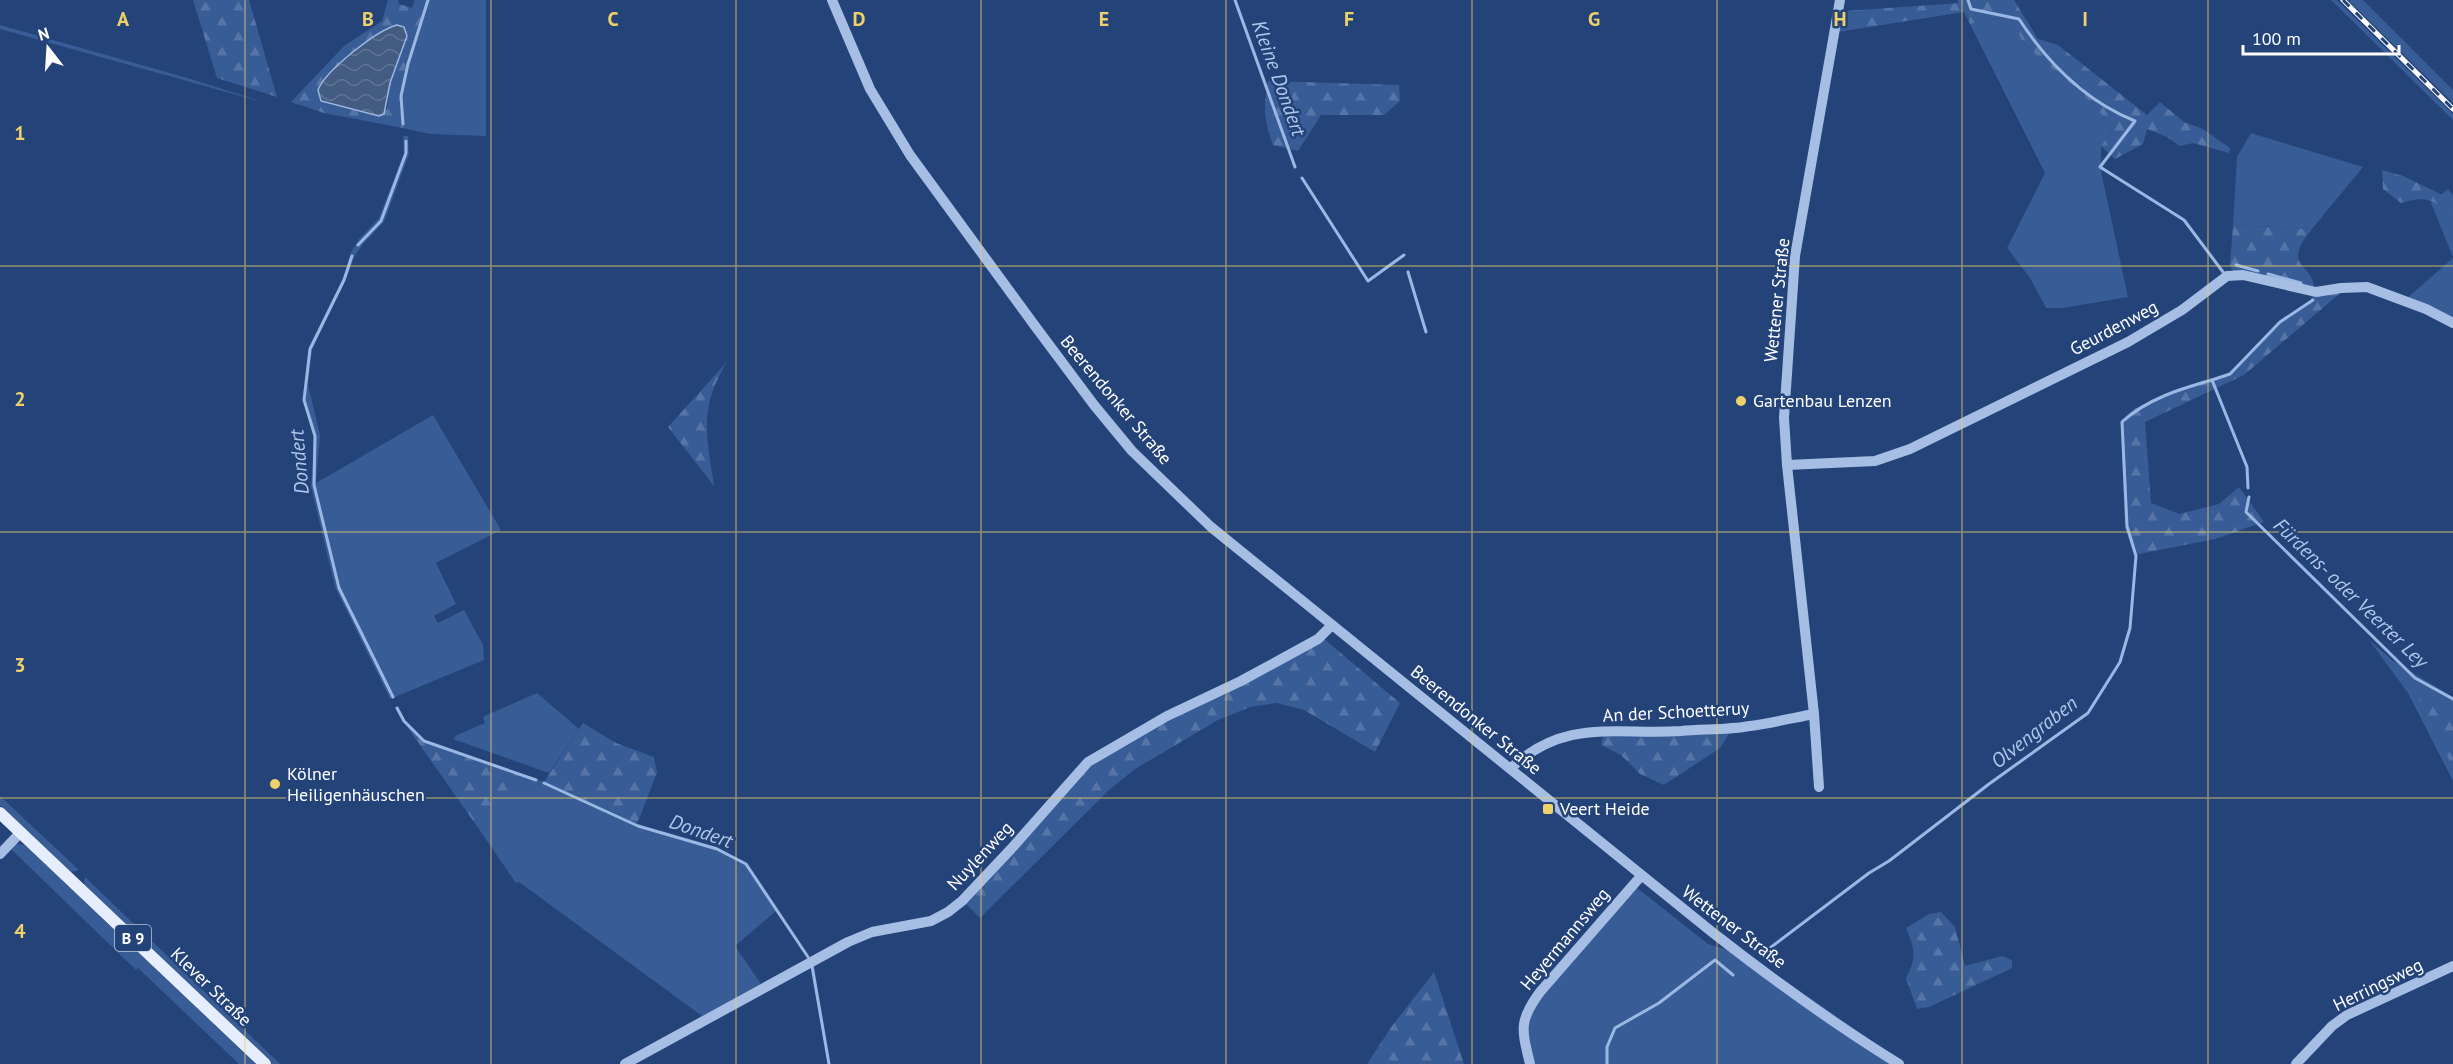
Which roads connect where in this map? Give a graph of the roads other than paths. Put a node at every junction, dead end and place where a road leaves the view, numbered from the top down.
1 (832, 0) edge
2 (1840, 0) edge
3 (2453, 323) edge
4 (1787, 465) junction
5 (1332, 625) junction
6 (1814, 714) junction
7 (1511, 768) junction
8 (1819, 787) dead end
9 (1555, 807) joint
10 (0, 813) edge
11 (21, 832) junction
12 (0, 854) edge
13 (1641, 876) junction
14 (2453, 966) edge
15 (266, 1064) edge
16 (625, 1064) edge
17 (1530, 1064) edge
18 (1899, 1064) edge
19 (2296, 1064) edge

1 - 5 street, Beerendonker Straße
2 - 4 street, Wettener Straße
3 - 4 street, Geurdenweg
4 - 6 street, Wettener Straße
5 - 7 street, Beerendonker Straße
5 - 16 street, Nuylenweg
6 - 7 street, An der Schoetteruy
6 - 8 street
7 - 9 street, Beerendonker Straße
9 - 13 street, Wettener Straße
10 - 11 main road, Klever Straße / B 9
11 - 12 street
11 - 15 main road, Klever Straße / B 9
13 - 17 street, Heyermannsweg
13 - 18 street, Wettener Straße
14 - 19 street, Herringsweg

